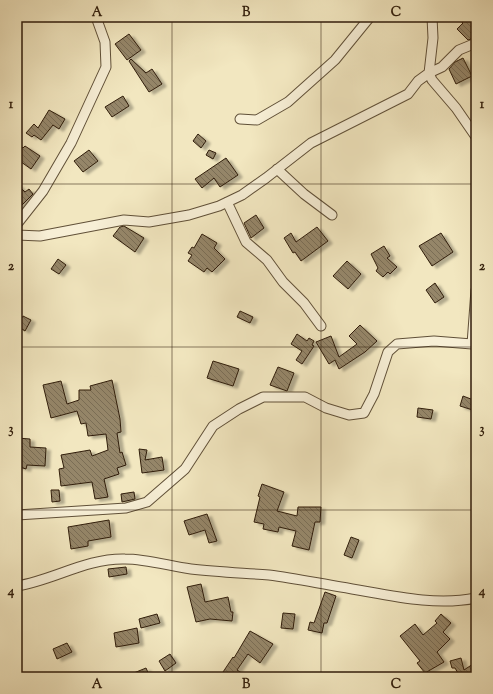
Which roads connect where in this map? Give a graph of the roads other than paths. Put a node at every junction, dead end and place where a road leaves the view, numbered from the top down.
1 (96, 17) edge
2 (370, 17) edge
3 (432, 17) edge
4 (476, 43) edge
5 (429, 73) junction
6 (240, 119) dead end
7 (476, 137) edge
8 (277, 169) junction
9 (227, 202) junction
10 (332, 216) dead end
11 (17, 224) edge
12 (17, 235) edge
13 (476, 290) edge
14 (321, 326) dead end
15 (17, 515) edge
16 (17, 586) edge
17 (476, 598) edge

1 - 11 street
2 - 6 street
3 - 5 street
4 - 5 street
5 - 7 street
5 - 8 street
8 - 9 street
8 - 10 street
9 - 12 street
9 - 14 street
13 - 15 street
16 - 17 street

